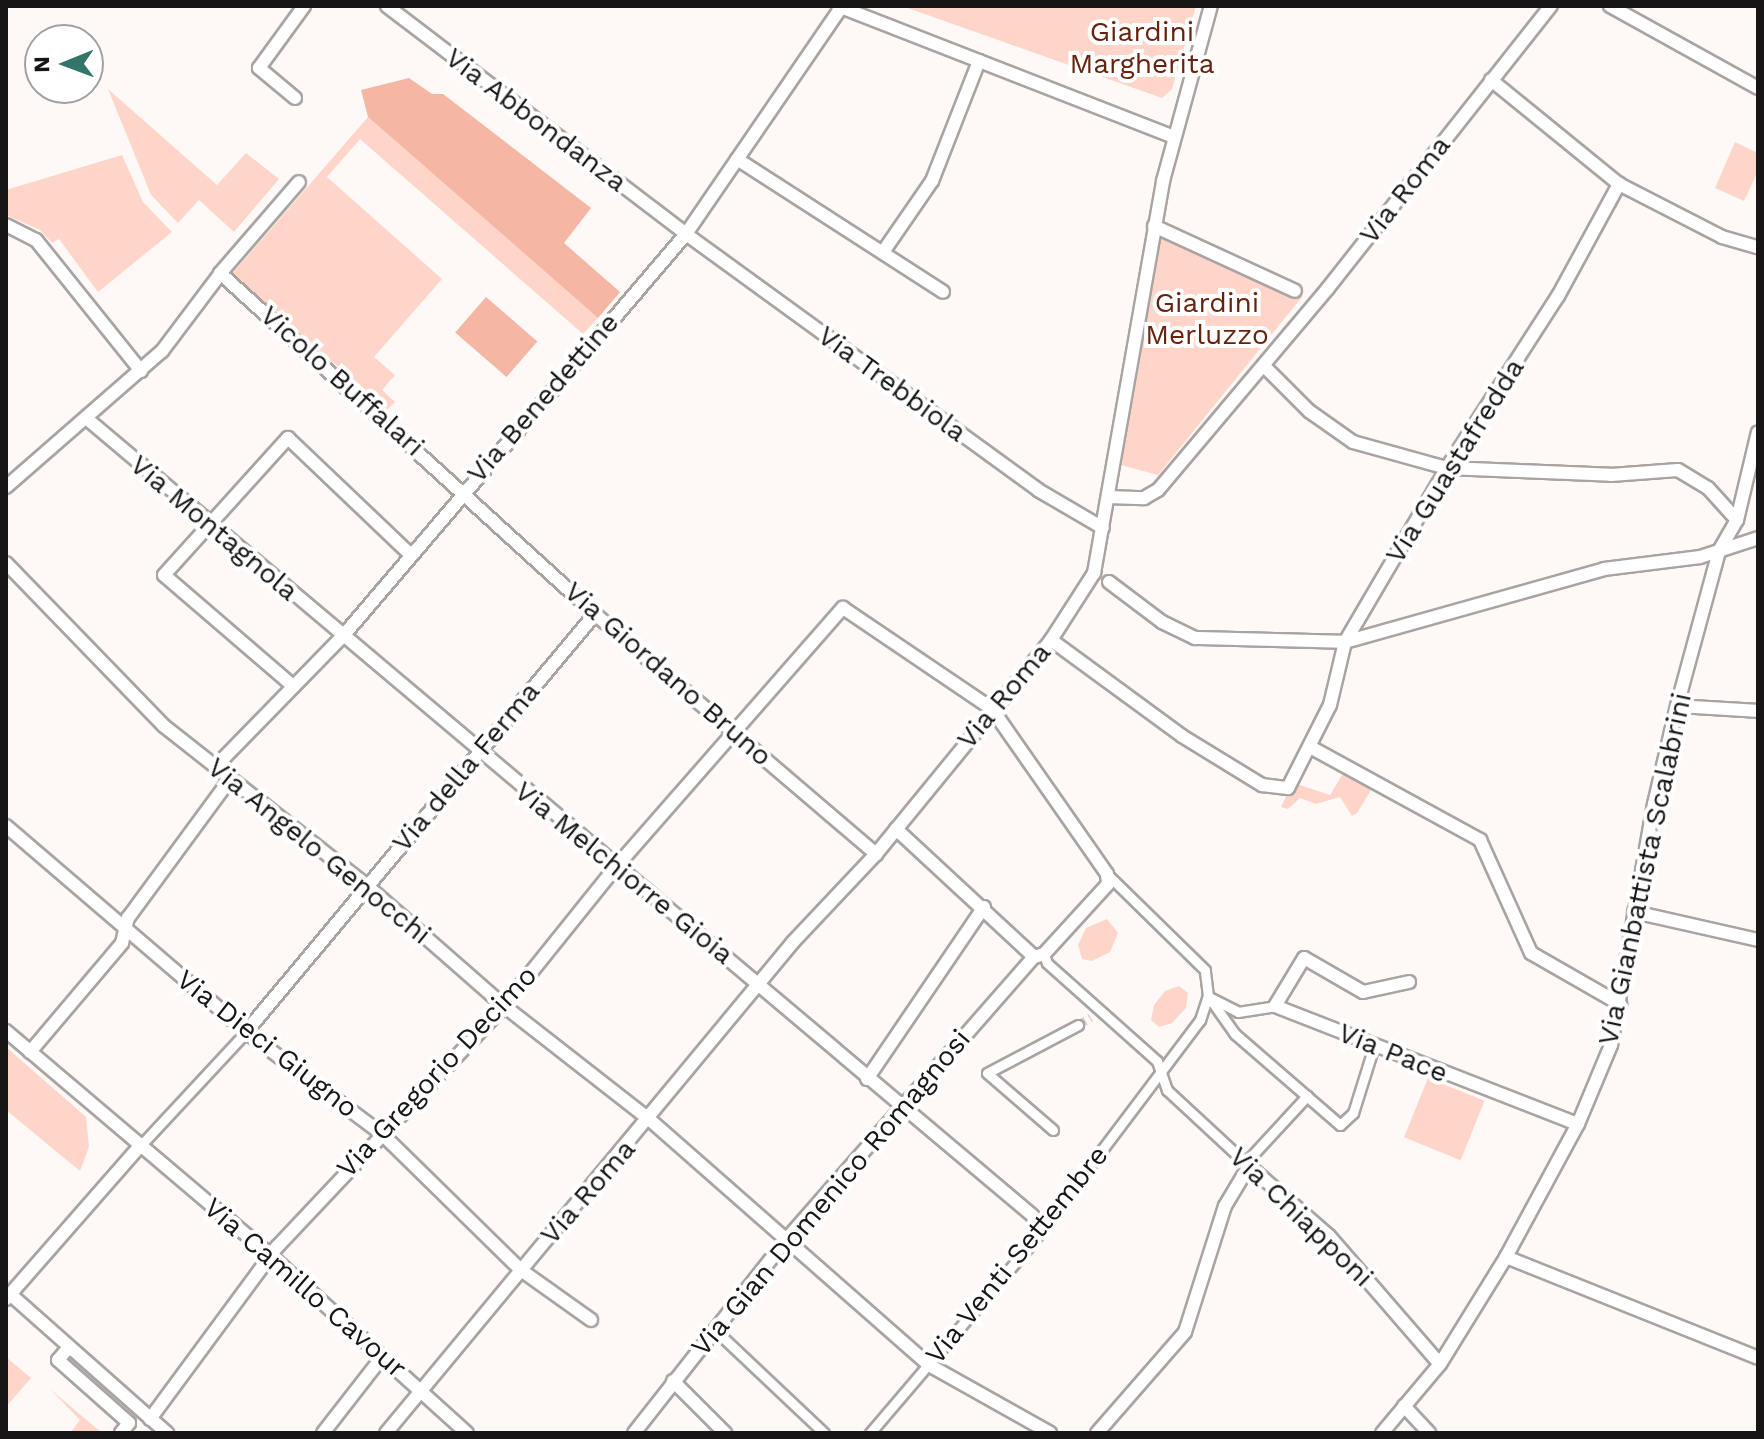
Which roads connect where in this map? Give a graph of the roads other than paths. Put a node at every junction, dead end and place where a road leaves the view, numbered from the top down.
1 (304, 6) edge
2 (387, 6) edge
3 (841, 6) edge
4 (1211, 6) edge
5 (1551, 6) edge
6 (1610, 6) edge
7 (979, 61) junction
8 (1491, 80) junction
9 (1758, 88) edge
10 (295, 98) dead end
11 (1174, 137) junction
12 (737, 159) junction
13 (299, 182) dead end
14 (1619, 184) junction
15 (6, 225) edge
16 (1154, 226) junction
17 (686, 234) junction
18 (1758, 247) edge
19 (883, 252) junction
20 (220, 273) junction
21 (1295, 291) dead end
22 (943, 292) dead end
23 (1264, 366) junction
24 (141, 371) junction
25 (86, 418) junction
26 (1758, 432) edge
27 (1447, 468) junction
28 (6, 487) edge
29 (464, 489) junction
30 (1108, 497) junction
31 (1737, 520) junction
32 (210, 526) junction
33 (1103, 528) junction
34 (1758, 538) edge
35 (1719, 551) junction
36 (410, 554) junction
37 (6, 563) edge
38 (1109, 582) dead end
39 (595, 614) junction
40 (343, 636) junction
41 (1051, 640) junction
42 (1345, 642) junction
43 (293, 686) junction
44 (1677, 706) junction
45 (992, 709) junction
46 (1758, 711) edge
47 (732, 732) junction
48 (1312, 748) junction
49 (479, 753) junction
50 (216, 766) junction
51 (231, 778) junction
52 (6, 826) edge
53 (896, 829) junction
54 (876, 854) junction
55 (615, 868) junction
56 (1107, 874) junction
57 (366, 885) junction
58 (984, 907) junction
59 (1634, 912) junction
60 (126, 931) junction
61 (1758, 940) edge
62 (1039, 955) junction
63 (1409, 982) dead end
64 (759, 985) junction
65 (1208, 996) junction
66 (1620, 1004) junction
67 (504, 1006) junction
68 (1275, 1006) junction
69 (1078, 1025) tunnel mouth
70 (6, 1031) edge
71 (246, 1032) junction
72 (1374, 1046) junction
73 (30, 1052) junction
74 (1161, 1074) junction
75 (867, 1079) junction
76 (1307, 1096) junction
77 (900, 1106) junction
78 (650, 1120) junction
79 (1578, 1124) junction
80 (1053, 1130) dead end
81 (382, 1134) junction
82 (141, 1145) junction
83 (1248, 1164) junction
84 (1033, 1216) joint
85 (1045, 1224) junction
86 (786, 1240) junction
87 (271, 1256) junction
88 (1506, 1257) junction
89 (521, 1270) junction
90 (8, 1296) edge
91 (591, 1320) dead end
92 (714, 1329) junction
93 (69, 1347) junction
94 (383, 1356) junction
95 (1758, 1358) edge
96 (1440, 1364) junction
97 (929, 1365) junction
98 (673, 1381) junction
99 (421, 1391) junction
100 (1404, 1406) junction
101 (150, 1419) junction
102 (121, 1433) edge
103 (167, 1433) edge
104 (323, 1433) edge
105 (386, 1433) edge
106 (467, 1433) edge
107 (634, 1433) edge
108 (725, 1433) edge
109 (824, 1433) edge
110 (870, 1433) edge
111 (1050, 1433) edge
112 (1097, 1433) edge
113 (1382, 1433) edge
114 (1429, 1433) edge

1 - 10 street
2 - 17 street, Via Abbondanza
3 - 7 street
3 - 12 street, Via Benedettine
4 - 11 street
5 - 8 street, Via Roma
6 - 9 street
7 - 11 street
7 - 19 street
8 - 14 street
8 - 23 street, Via Roma
11 - 16 street
12 - 17 street, Via Benedettine
12 - 19 street
13 - 20 street
14 - 18 street
14 - 27 street, Via Guastafredda
15 - 24 street
16 - 21 street
16 - 30 street
17 - 29 street, Via Benedettine
17 - 33 street, Via Trebbiola
19 - 22 street
20 - 24 street
20 - 29 street, Vicolo Buffalari
23 - 27 street
23 - 30 street, Via Roma
24 - 25 street
25 - 28 street
25 - 32 street, Via Montagnola
26 - 31 street, Via Gianbattista Scalabrini
27 - 31 street
27 - 42 street, Via Guastafredda
29 - 36 street, Via Benedettine
29 - 39 street, Via Giordano Bruno
30 - 33 street, Via Roma
31 - 35 street, Via Gianbattista Scalabrini
32 - 36 street
32 - 40 street, Via Montagnola
32 - 43 street
33 - 41 street, Via Roma
34 - 35 street
35 - 42 street
35 - 44 street, Via Gianbattista Scalabrini
36 - 40 street, Via Benedettine
37 - 50 street, Via Angelo Genocchi
38 - 42 street
39 - 47 street, Via Giordano Bruno
39 - 49 street, Via della Ferma
40 - 43 street, Via Benedettine
40 - 49 street, Via Melchiorre Gioia
41 - 45 street, Via Roma
41 - 48 street, Via Guastafredda
42 - 48 street, Via Guastafredda
43 - 50 street, Via Benedettine
44 - 46 street
44 - 59 street, Via Gianbattista Scalabrini
45 - 47 street, Via Gregorio Decimo
45 - 53 street, Via Roma
45 - 56 street
47 - 54 street, Via Giordano Bruno
47 - 55 street, Via Gregorio Decimo
48 - 66 street
49 - 55 street, Via Melchiorre Gioia
49 - 57 street, Via della Ferma
50 - 51 street, Via Angelo Genocchi
51 - 57 street, Via Angelo Genocchi
51 - 60 street
52 - 60 street, Via Dieci Giugno
53 - 54 street, Via Roma
53 - 58 street
54 - 64 street, Via Roma
55 - 64 street, Via Melchiorre Gioia
55 - 67 street, Via Gregorio Decimo
56 - 62 street, Via Gian Domenico Romagnosi
56 - 65 street
57 - 67 street, Via Angelo Genocchi
57 - 71 street, Via della Ferma
58 - 62 street
58 - 75 street
59 - 61 street
59 - 66 street, Via Gianbattista Scalabrini
60 - 71 street, Via Dieci Giugno
60 - 73 street
62 - 74 street, Via Chiapponi
62 - 77 street, Via Gian Domenico Romagnosi
63 - 68 street
64 - 75 street, Via Melchiorre Gioia
64 - 78 street, Via Roma
65 - 68 street, Via Pace
65 - 74 street, Via Venti Settembre
65 - 76 street
66 - 79 street, Via Gianbattista Scalabrini
67 - 78 street, Via Angelo Genocchi
67 - 81 street, Via Gregorio Decimo
68 - 72 street, Via Pace
69 - 80 street
70 - 73 street, Via Camillo Cavour
71 - 81 street, Via Dieci Giugno
71 - 82 street
72 - 76 street
72 - 79 street, Via Pace
73 - 82 street, Via Camillo Cavour
74 - 83 street, Via Chiapponi
74 - 85 street, Via Venti Settembre
75 - 77 street, Via Melchiorre Gioia
76 - 83 street
77 - 84 street, Via Melchiorre Gioia
77 - 86 street, Via Gian Domenico Romagnosi
78 - 86 street, Via Angelo Genocchi
78 - 89 street, Via Roma
79 - 88 street, Via Gianbattista Scalabrini
81 - 87 street, Via Gregorio Decimo
81 - 89 street, Via Dieci Giugno
82 - 87 street, Via Camillo Cavour
82 - 90 street
83 - 96 street, Via Chiapponi
83 - 112 street
84 - 85 street
85 - 97 street, Via Venti Settembre
86 - 92 street, Via Gian Domenico Romagnosi
86 - 97 street, Via Angelo Genocchi
87 - 94 street, Via Camillo Cavour
87 - 101 street, Via Gregorio Decimo
88 - 95 street
88 - 96 street, Via Gianbattista Scalabrini
89 - 91 street, Via Dieci Giugno
89 - 99 street, Via Roma
90 - 93 street
92 - 98 street, Via Gian Domenico Romagnosi
92 - 109 street
93 - 101 street
93 - 102 street
94 - 99 street, Via Camillo Cavour
94 - 104 street
96 - 100 street, Via Gianbattista Scalabrini
97 - 110 street, Via Venti Settembre
97 - 111 street, Via Angelo Genocchi
98 - 107 street, Via Gian Domenico Romagnosi
98 - 108 street
99 - 105 street, Via Roma
99 - 106 street, Via Camillo Cavour
100 - 113 street, Via Gianbattista Scalabrini
100 - 114 street
101 - 103 street

